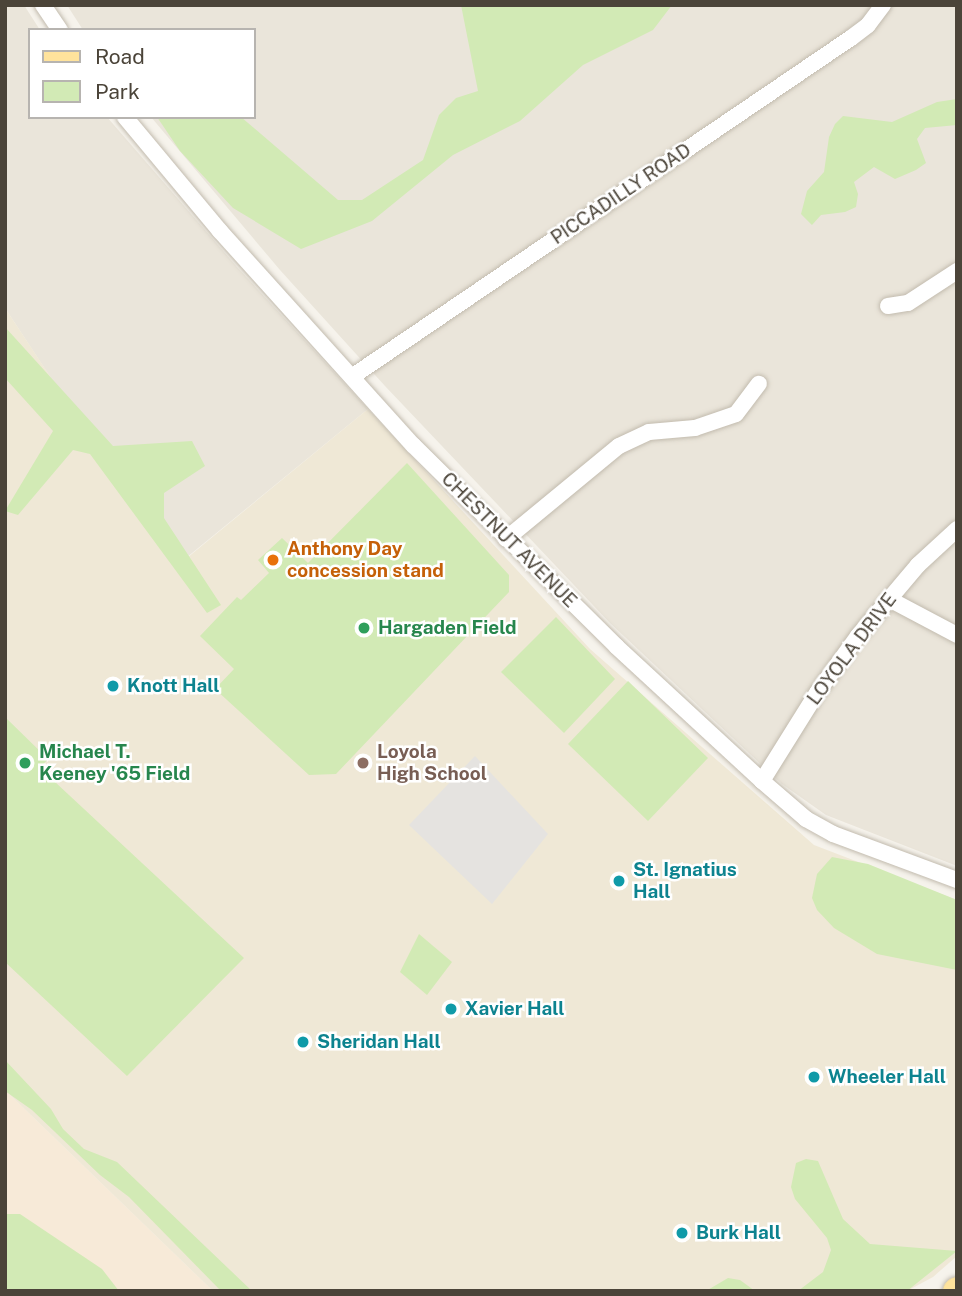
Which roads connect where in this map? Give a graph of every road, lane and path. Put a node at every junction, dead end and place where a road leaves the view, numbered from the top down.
1 (43, 5) edge
2 (883, 5) edge
3 (59, 28) edge
4 (127, 119) edge
5 (957, 271) edge
6 (888, 306) dead end
7 (353, 376) junction
8 (759, 384) dead end
9 (957, 529) edge
10 (506, 539) junction
11 (889, 599) junction
12 (957, 635) edge
13 (762, 781) junction
14 (957, 880) edge

1 - 3 street
2 - 7 street, PICCADILLY ROAD
4 - 7 street, CHESTNUT AVENUE
5 - 6 street
7 - 10 street, CHESTNUT AVENUE
8 - 10 street
9 - 11 street, LOYOLA DRIVE
10 - 13 street, CHESTNUT AVENUE
11 - 12 street
11 - 13 street, LOYOLA DRIVE
13 - 14 street, CHESTNUT AVENUE

